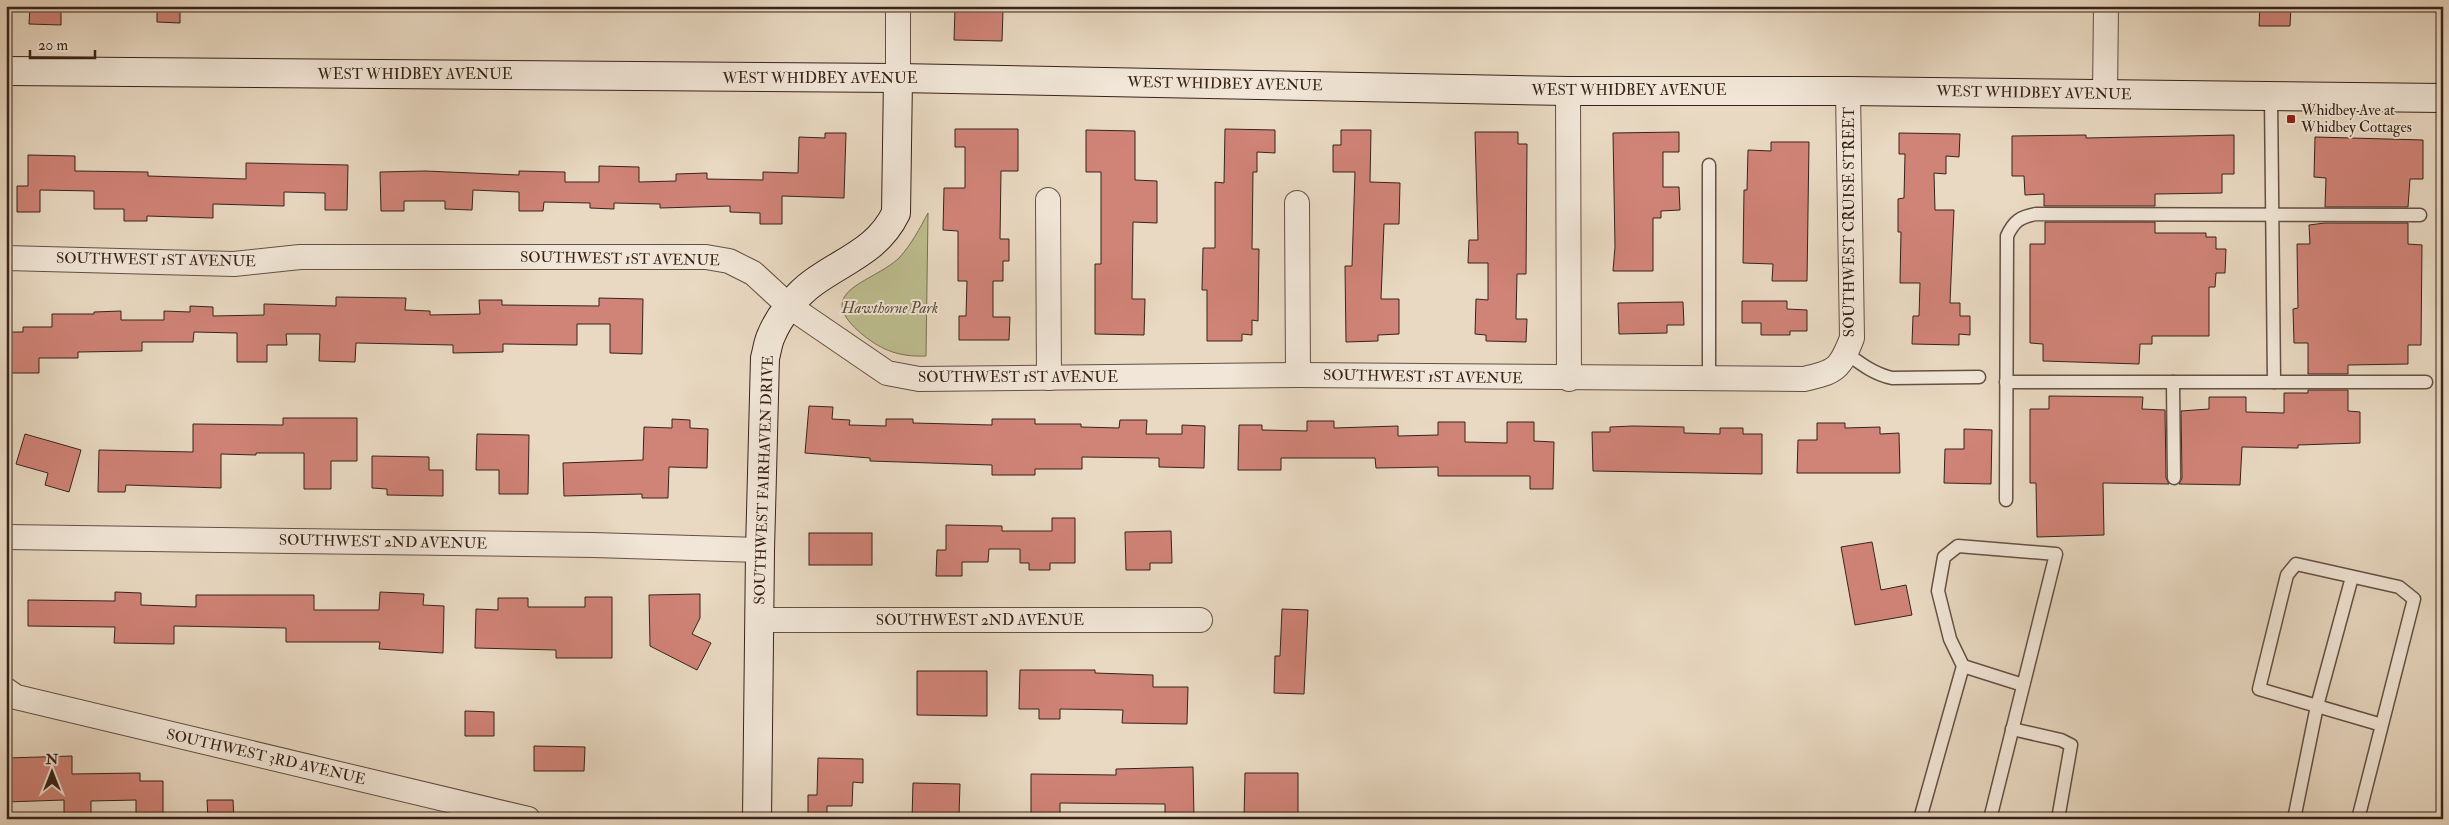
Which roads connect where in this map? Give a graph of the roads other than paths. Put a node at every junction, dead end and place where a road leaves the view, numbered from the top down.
1 (898, 6) edge
2 (2106, 6) edge
3 (6, 71) edge
4 (898, 78) junction
5 (1568, 91) junction
6 (1848, 91) junction
7 (2105, 94) junction
8 (2272, 96) junction
9 (2443, 98) edge
10 (1709, 165) dead end
11 (1048, 200) dead end
12 (1298, 202) dead end
13 (2273, 215) junction
14 (2420, 215) dead end
15 (6, 258) edge
16 (789, 306) junction
17 (1846, 353) junction
18 (1298, 376) junction
19 (1979, 377) dead end
20 (1049, 378) junction
21 (1569, 379) junction
22 (1709, 379) junction
23 (2006, 382) junction
24 (2173, 382) junction
25 (2274, 382) junction
26 (2426, 382) dead end
27 (2174, 478) dead end
28 (2006, 500) dead end
29 (6, 537) edge
30 (760, 550) junction
31 (2352, 577) junction
32 (759, 620) junction
33 (1200, 620) dead end
34 (1962, 666) junction
35 (2023, 685) junction
36 (6, 690) edge
37 (2317, 706) junction
38 (2382, 725) junction
39 (2012, 729) junction
40 (528, 819) edge
41 (757, 819) edge
42 (1920, 819) edge
43 (1990, 819) edge
44 (2058, 819) edge
45 (2294, 819) edge
46 (2358, 819) edge

1 - 4 street
2 - 7 street
3 - 4 street, WEST WHIDBEY AVENUE
4 - 5 street, WEST WHIDBEY AVENUE
4 - 16 street, SOUTHWEST FAIRHAVEN DRIVE
5 - 6 street, WEST WHIDBEY AVENUE
5 - 21 street
6 - 7 street, WEST WHIDBEY AVENUE
6 - 17 street, SOUTHWEST CRUISE STREET
7 - 8 street, WEST WHIDBEY AVENUE
8 - 9 street, WEST WHIDBEY AVENUE
8 - 13 lane
10 - 22 lane
11 - 20 street
12 - 18 street
13 - 14 lane
13 - 23 lane
13 - 25 lane
15 - 16 street, SOUTHWEST 1ST AVENUE
16 - 20 street, SOUTHWEST 1ST AVENUE
16 - 30 street, SOUTHWEST FAIRHAVEN DRIVE
17 - 19 lane
17 - 22 street, SOUTHWEST 1ST AVENUE
18 - 20 street, SOUTHWEST 1ST AVENUE
18 - 21 street, SOUTHWEST 1ST AVENUE
21 - 22 street, SOUTHWEST 1ST AVENUE
23 - 24 lane
23 - 28 lane
24 - 25 lane
24 - 27 lane
25 - 26 lane
29 - 30 street, SOUTHWEST 2ND AVENUE
30 - 32 street, SOUTHWEST FAIRHAVEN DRIVE
31 - 37 lane
31 - 37 lane
31 - 38 lane
32 - 33 street, SOUTHWEST 2ND AVENUE
32 - 41 street, SOUTHWEST FAIRHAVEN DRIVE
34 - 35 lane
34 - 35 lane
34 - 42 lane
35 - 39 lane
36 - 40 street, SOUTHWEST 3RD AVENUE
37 - 38 lane
37 - 45 lane
38 - 46 lane
39 - 43 lane
39 - 44 lane

